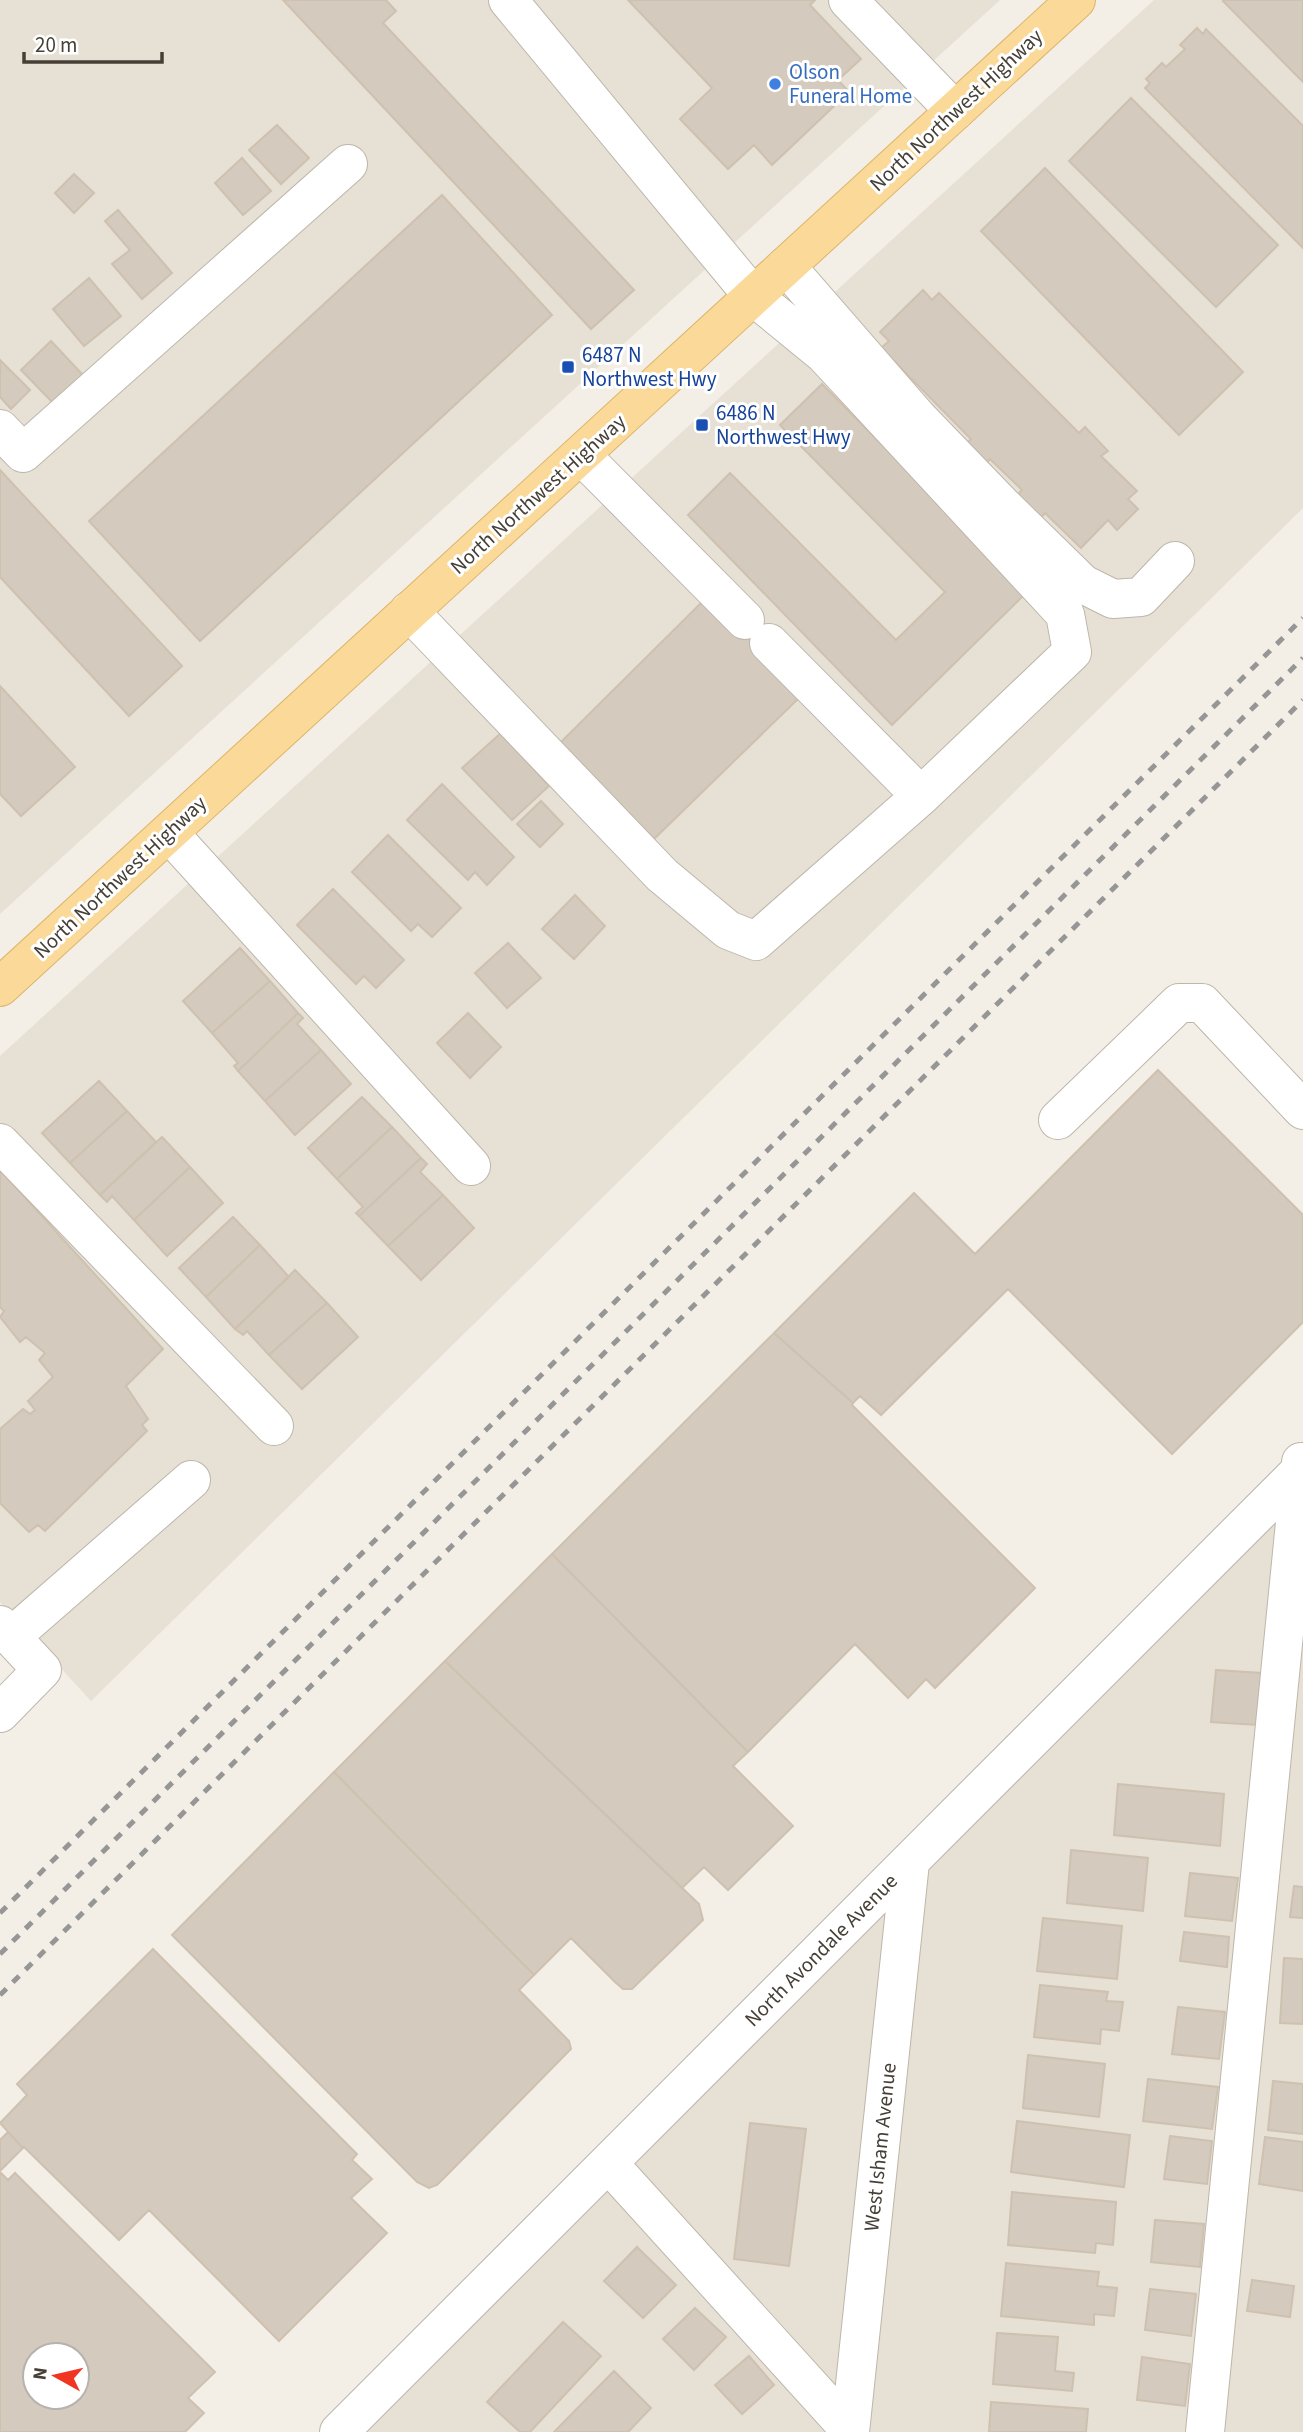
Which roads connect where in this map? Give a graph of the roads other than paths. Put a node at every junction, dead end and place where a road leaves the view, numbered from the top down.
1 (508, 0) edge
2 (848, 0) edge
3 (1076, 0) edge
4 (955, 111) junction
5 (348, 164) dead end
6 (786, 266) junction
7 (753, 296) junction
8 (0, 429) edge
9 (581, 455) junction
10 (1175, 561) dead end
11 (409, 611) junction
12 (921, 796) junction
13 (169, 832) junction
14 (0, 987) edge
15 (1303, 1110) edge
16 (1058, 1120) dead end
17 (0, 1143) edge
18 (471, 1166) dead end
19 (274, 1426) dead end
20 (1302, 1462) edge
21 (191, 1479) dead end
22 (5, 1631) edge
23 (0, 1713) edge
24 (910, 1862) junction
25 (608, 2163) junction
26 (343, 2431) edge
27 (850, 2431) edge
28 (1205, 2432) edge

1 - 7 street
2 - 4 street
3 - 4 main road, North Northwest Highway
4 - 6 main road, North Northwest Highway
5 - 8 street
6 - 7 main road, North Northwest Highway
6 - 10 street
7 - 9 main road, North Northwest Highway
7 - 12 street
9 - 11 main road, North Northwest Highway
9 - 12 street
11 - 12 street
11 - 13 main road, North Northwest Highway
13 - 14 main road, North Northwest Highway
13 - 18 street
15 - 16 street
17 - 19 street
20 - 24 street, North Avondale Avenue
20 - 28 street
21 - 22 street
22 - 23 street
24 - 25 street, North Avondale Avenue
24 - 27 street, West Isham Avenue
25 - 26 street, North Avondale Avenue
25 - 27 street

